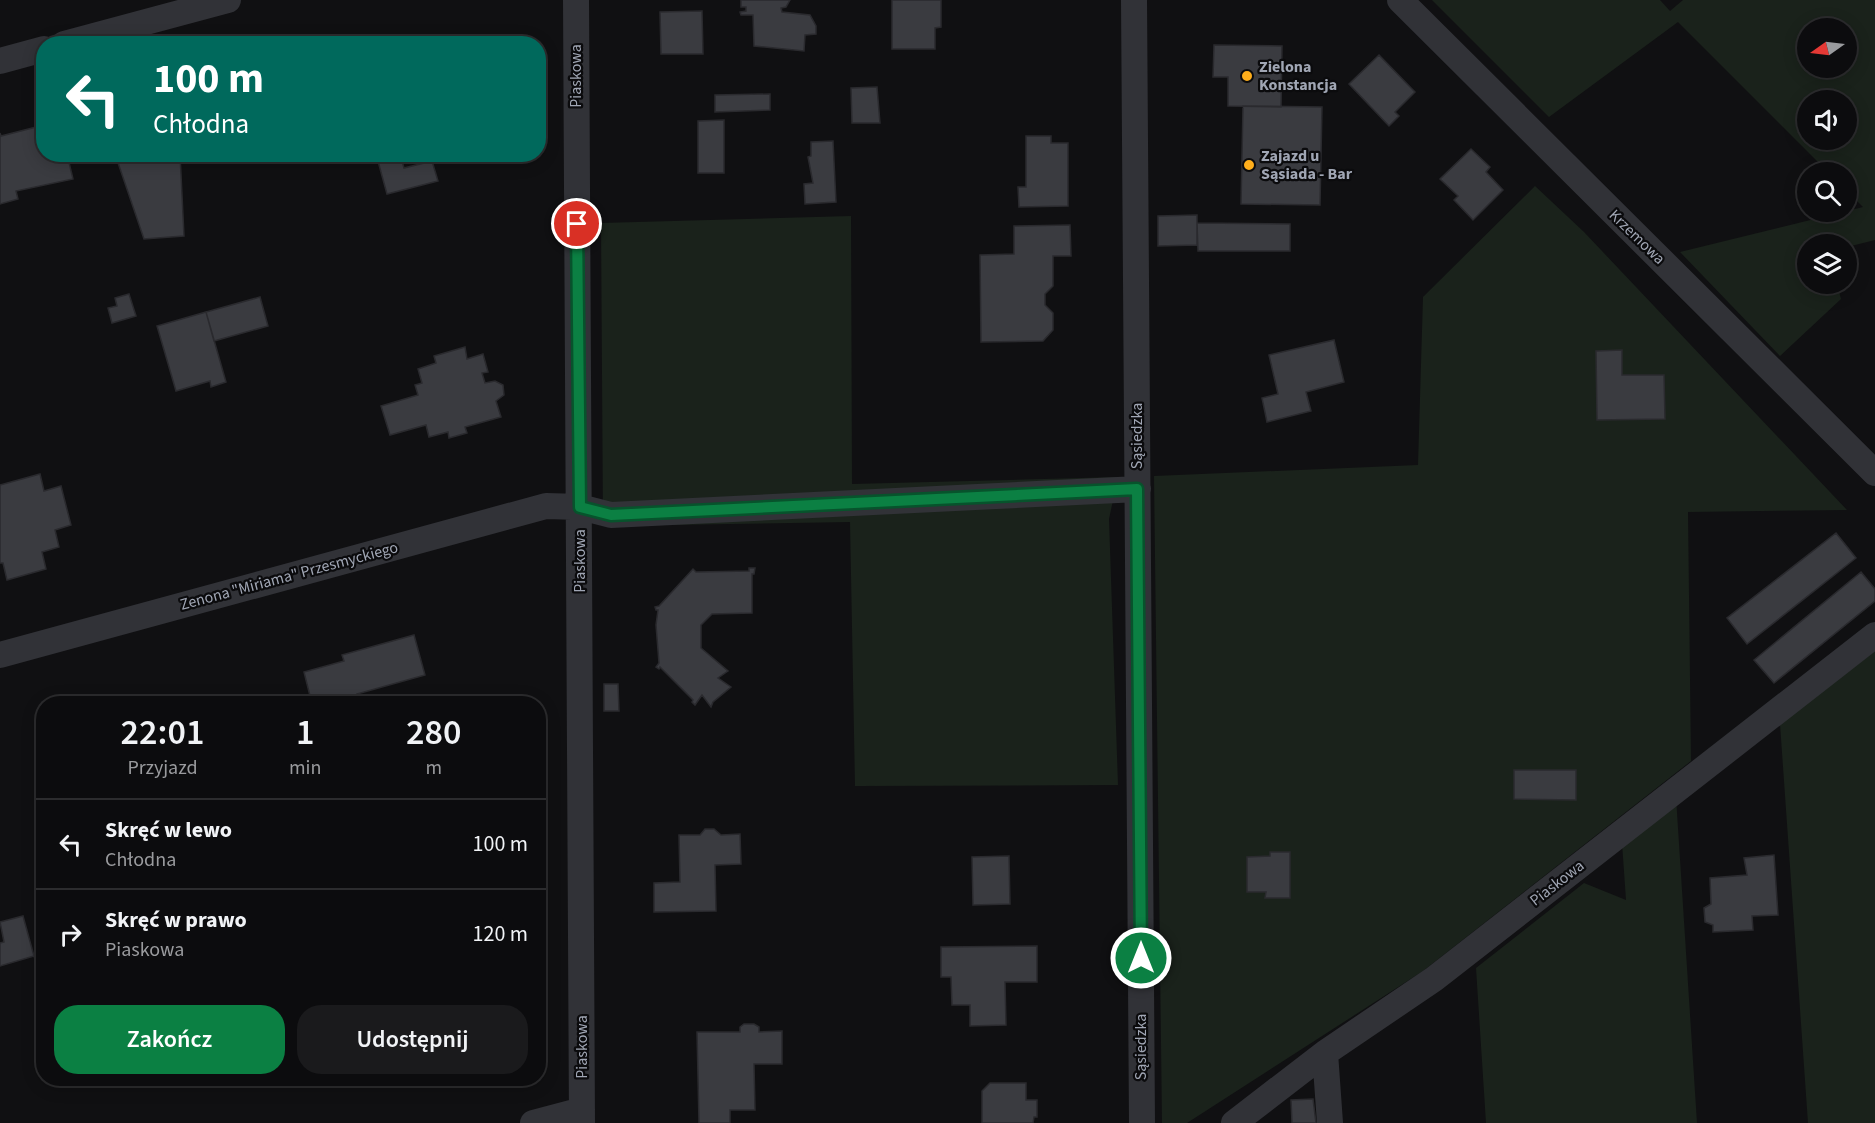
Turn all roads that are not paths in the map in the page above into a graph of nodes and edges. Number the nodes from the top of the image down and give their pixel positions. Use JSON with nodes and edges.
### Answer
{"nodes":[{"id":1,"x":228,"y":0,"type":"edge"},
{"id":2,"x":576,"y":0,"type":"edge"},
{"id":3,"x":1134,"y":0,"type":"edge"},
{"id":4,"x":1400,"y":0,"type":"edge"},
{"id":5,"x":94,"y":36,"type":"edge"},
{"id":6,"x":36,"y":51,"type":"edge"},
{"id":7,"x":0,"y":61,"type":"edge"},
{"id":8,"x":1875,"y":473,"type":"edge"},
{"id":9,"x":1137,"y":489,"type":"junction"},
{"id":10,"x":580,"y":507,"type":"junction"},
{"id":11,"x":1875,"y":635,"type":"edge"},
{"id":12,"x":0,"y":655,"type":"edge"},
{"id":13,"x":1325,"y":1053,"type":"junction"},
{"id":14,"x":582,"y":1116,"type":"edge"},
{"id":15,"x":533,"y":1123,"type":"edge"},
{"id":16,"x":1142,"y":1123,"type":"edge"},
{"id":17,"x":1234,"y":1123,"type":"edge"},
{"id":18,"x":1330,"y":1123,"type":"edge"}],
"edges":[{"from":1,"to":5,"type":"street"},
{"from":2,"to":10,"type":"street","name":"Piaskowa"},
{"from":3,"to":9,"type":"street","name":"Sąsiedzka"},
{"from":4,"to":8,"type":"street","name":"Krzemowa"},
{"from":6,"to":7,"type":"street"},
{"from":9,"to":10,"type":"street","name":"Zenona \"Miriama\" Przesmyckiego"},
{"from":9,"to":16,"type":"street","name":"Sąsiedzka"},
{"from":10,"to":12,"type":"street","name":"Zenona \"Miriama\" Przesmyckiego"},
{"from":10,"to":14,"type":"street","name":"Piaskowa"},
{"from":11,"to":13,"type":"street","name":"Piaskowa"},
{"from":13,"to":17,"type":"street","name":"Piaskowa"},
{"from":13,"to":18,"type":"street"},
{"from":14,"to":15,"type":"street"}]}
